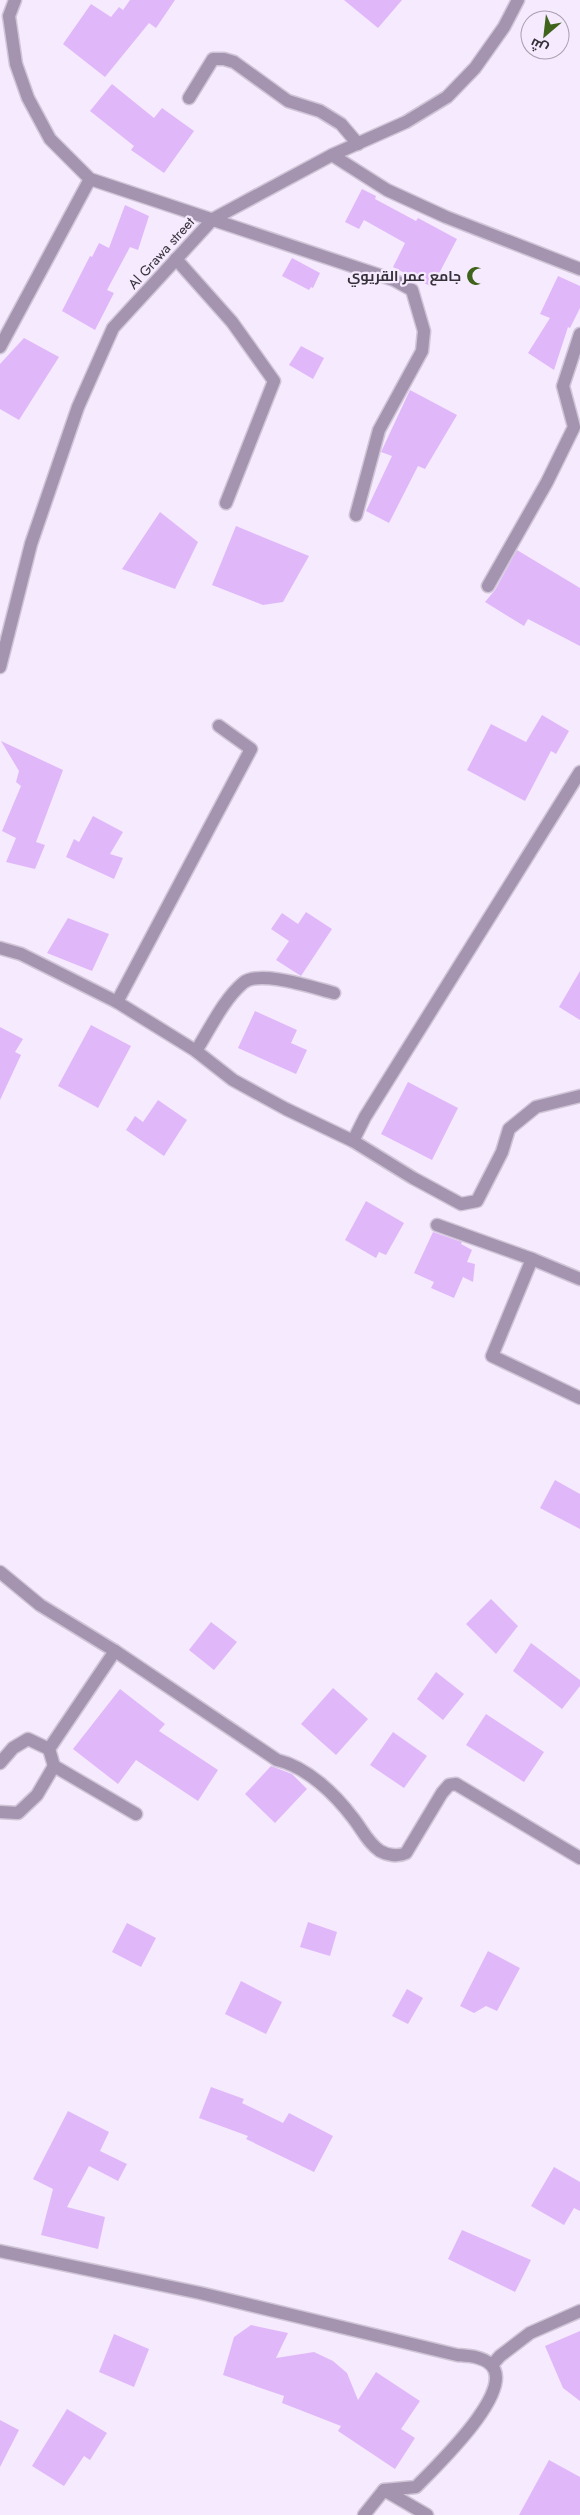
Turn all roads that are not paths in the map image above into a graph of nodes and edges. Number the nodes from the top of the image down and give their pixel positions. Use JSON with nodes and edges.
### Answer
{"nodes":[{"id":1,"x":14,"y":0,"type":"edge"},
{"id":2,"x":518,"y":0,"type":"edge"},
{"id":3,"x":188,"y":98,"type":"dead end"},
{"id":4,"x":358,"y":144,"type":"junction"},
{"id":5,"x":332,"y":154,"type":"junction"},
{"id":6,"x":90,"y":179,"type":"junction"},
{"id":7,"x":213,"y":219,"type":"junction"},
{"id":8,"x":176,"y":259,"type":"junction"},
{"id":9,"x":580,"y":269,"type":"edge"},
{"id":10,"x":580,"y":334,"type":"edge"},
{"id":11,"x":0,"y":347,"type":"edge"},
{"id":12,"x":226,"y":503,"type":"dead end"},
{"id":13,"x":356,"y":515,"type":"dead end"},
{"id":14,"x":488,"y":586,"type":"dead end"},
{"id":15,"x":0,"y":667,"type":"edge"},
{"id":16,"x":218,"y":726,"type":"dead end"},
{"id":17,"x":580,"y":772,"type":"edge"},
{"id":18,"x":0,"y":948,"type":"edge"},
{"id":19,"x":334,"y":993,"type":"dead end"},
{"id":20,"x":117,"y":1002,"type":"junction"},
{"id":21,"x":196,"y":1050,"type":"junction"},
{"id":22,"x":580,"y":1096,"type":"edge"},
{"id":23,"x":353,"y":1141,"type":"junction"},
{"id":24,"x":437,"y":1225,"type":"dead end"},
{"id":25,"x":532,"y":1259,"type":"junction"},
{"id":26,"x":580,"y":1279,"type":"edge"},
{"id":27,"x":580,"y":1398,"type":"edge"},
{"id":28,"x":0,"y":1572,"type":"edge"},
{"id":29,"x":115,"y":1651,"type":"junction"},
{"id":30,"x":50,"y":1749,"type":"junction"},
{"id":31,"x":0,"y":1762,"type":"edge"},
{"id":32,"x":54,"y":1766,"type":"junction"},
{"id":33,"x":0,"y":1812,"type":"edge"},
{"id":34,"x":136,"y":1814,"type":"dead end"},
{"id":35,"x":580,"y":1858,"type":"edge"},
{"id":36,"x":0,"y":2252,"type":"edge"},
{"id":37,"x":580,"y":2311,"type":"edge"},
{"id":38,"x":492,"y":2365,"type":"junction"},
{"id":39,"x":384,"y":2490,"type":"junction"},
{"id":40,"x":364,"y":2515,"type":"edge"},
{"id":41,"x":427,"y":2515,"type":"edge"}],
"edges":[{"from":1,"to":6,"type":"street"},
{"from":2,"to":4,"type":"street","name":"Al Grawa street"},
{"from":3,"to":4,"type":"street"},
{"from":4,"to":5,"type":"street","name":"Al Grawa street"},
{"from":5,"to":7,"type":"street","name":"Al Grawa street"},
{"from":5,"to":9,"type":"street"},
{"from":6,"to":7,"type":"street"},
{"from":6,"to":11,"type":"street"},
{"from":7,"to":8,"type":"street","name":"Al Grawa street"},
{"from":7,"to":13,"type":"street"},
{"from":8,"to":12,"type":"street"},
{"from":8,"to":15,"type":"street","name":"Al Grawa street"},
{"from":10,"to":14,"type":"street"},
{"from":16,"to":20,"type":"street"},
{"from":17,"to":23,"type":"street"},
{"from":18,"to":20,"type":"street"},
{"from":19,"to":21,"type":"street"},
{"from":20,"to":21,"type":"street"},
{"from":21,"to":23,"type":"street"},
{"from":22,"to":23,"type":"street"},
{"from":24,"to":25,"type":"street"},
{"from":25,"to":26,"type":"street"},
{"from":25,"to":27,"type":"street"},
{"from":28,"to":29,"type":"street"},
{"from":29,"to":30,"type":"street"},
{"from":29,"to":35,"type":"street"},
{"from":30,"to":31,"type":"street"},
{"from":30,"to":32,"type":"street"},
{"from":32,"to":33,"type":"street"},
{"from":32,"to":34,"type":"street"},
{"from":36,"to":38,"type":"street"},
{"from":37,"to":38,"type":"street"},
{"from":38,"to":39,"type":"street"},
{"from":39,"to":40,"type":"street"},
{"from":39,"to":41,"type":"street"}]}
